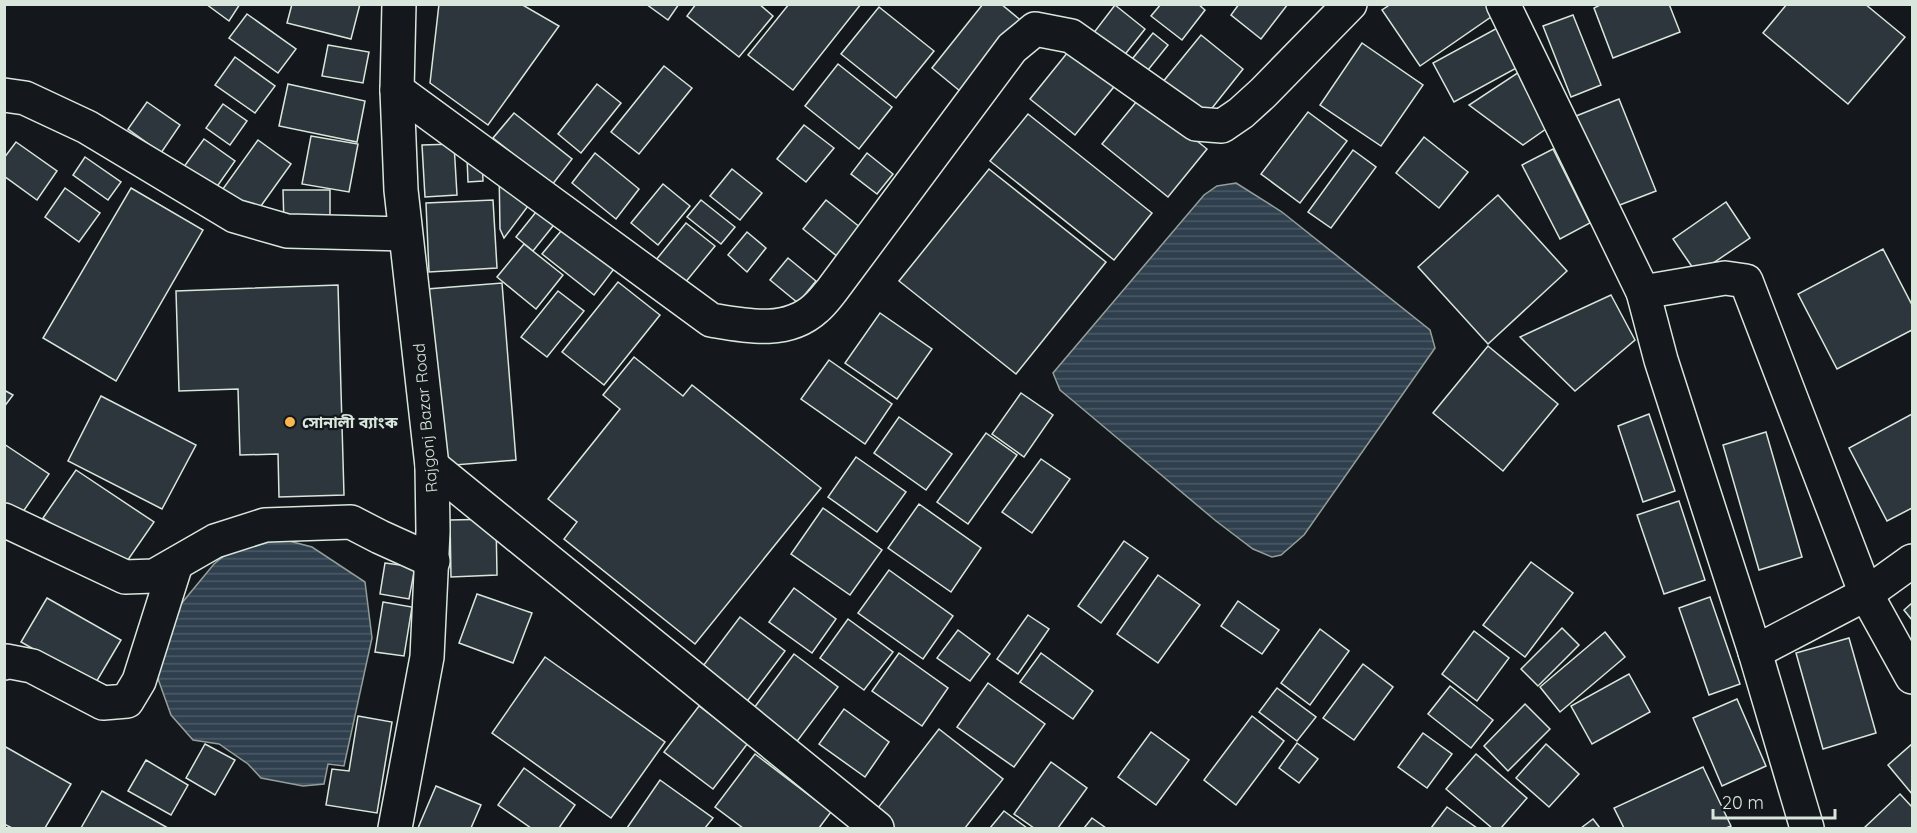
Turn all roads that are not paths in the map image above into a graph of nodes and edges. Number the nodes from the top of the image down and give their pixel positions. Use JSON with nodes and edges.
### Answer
{"nodes":[{"id":1,"x":399,"y":4,"type":"edge"},
{"id":2,"x":1350,"y":4,"type":"edge"},
{"id":3,"x":1503,"y":4,"type":"edge"},
{"id":4,"x":397,"y":90,"type":"junction"},
{"id":5,"x":4,"y":95,"type":"edge"},
{"id":6,"x":405,"y":234,"type":"junction"},
{"id":7,"x":1643,"y":292,"type":"junction"},
{"id":8,"x":432,"y":466,"type":"junction"},
{"id":9,"x":4,"y":520,"type":"edge"},
{"id":10,"x":433,"y":561,"type":"junction"},
{"id":11,"x":1912,"y":561,"type":"edge"},
{"id":12,"x":176,"y":564,"type":"junction"},
{"id":13,"x":1866,"y":594,"type":"junction"},
{"id":14,"x":1755,"y":652,"type":"junction"},
{"id":15,"x":4,"y":663,"type":"edge"},
{"id":16,"x":1912,"y":677,"type":"edge"},
{"id":17,"x":395,"y":828,"type":"edge"},
{"id":18,"x":877,"y":828,"type":"edge"},
{"id":19,"x":1808,"y":828,"type":"edge"}],
"edges":[{"from":1,"to":4,"type":"street","name":"Rajgonj Bazar Road"},
{"from":2,"to":4,"type":"street"},
{"from":3,"to":7,"type":"street"},
{"from":4,"to":6,"type":"street","name":"Rajgonj Bazar Road"},
{"from":5,"to":6,"type":"street"},
{"from":6,"to":8,"type":"street","name":"Rajgonj Bazar Road"},
{"from":7,"to":13,"type":"street"},
{"from":7,"to":14,"type":"street"},
{"from":8,"to":10,"type":"street","name":"Rajgonj Bazar Road"},
{"from":8,"to":18,"type":"street"},
{"from":9,"to":12,"type":"street"},
{"from":10,"to":12,"type":"street"},
{"from":10,"to":17,"type":"street","name":"Rajgonj Bazar Road"},
{"from":11,"to":13,"type":"street"},
{"from":12,"to":15,"type":"street"},
{"from":13,"to":14,"type":"street"},
{"from":13,"to":16,"type":"street"},
{"from":14,"to":19,"type":"street"}]}
